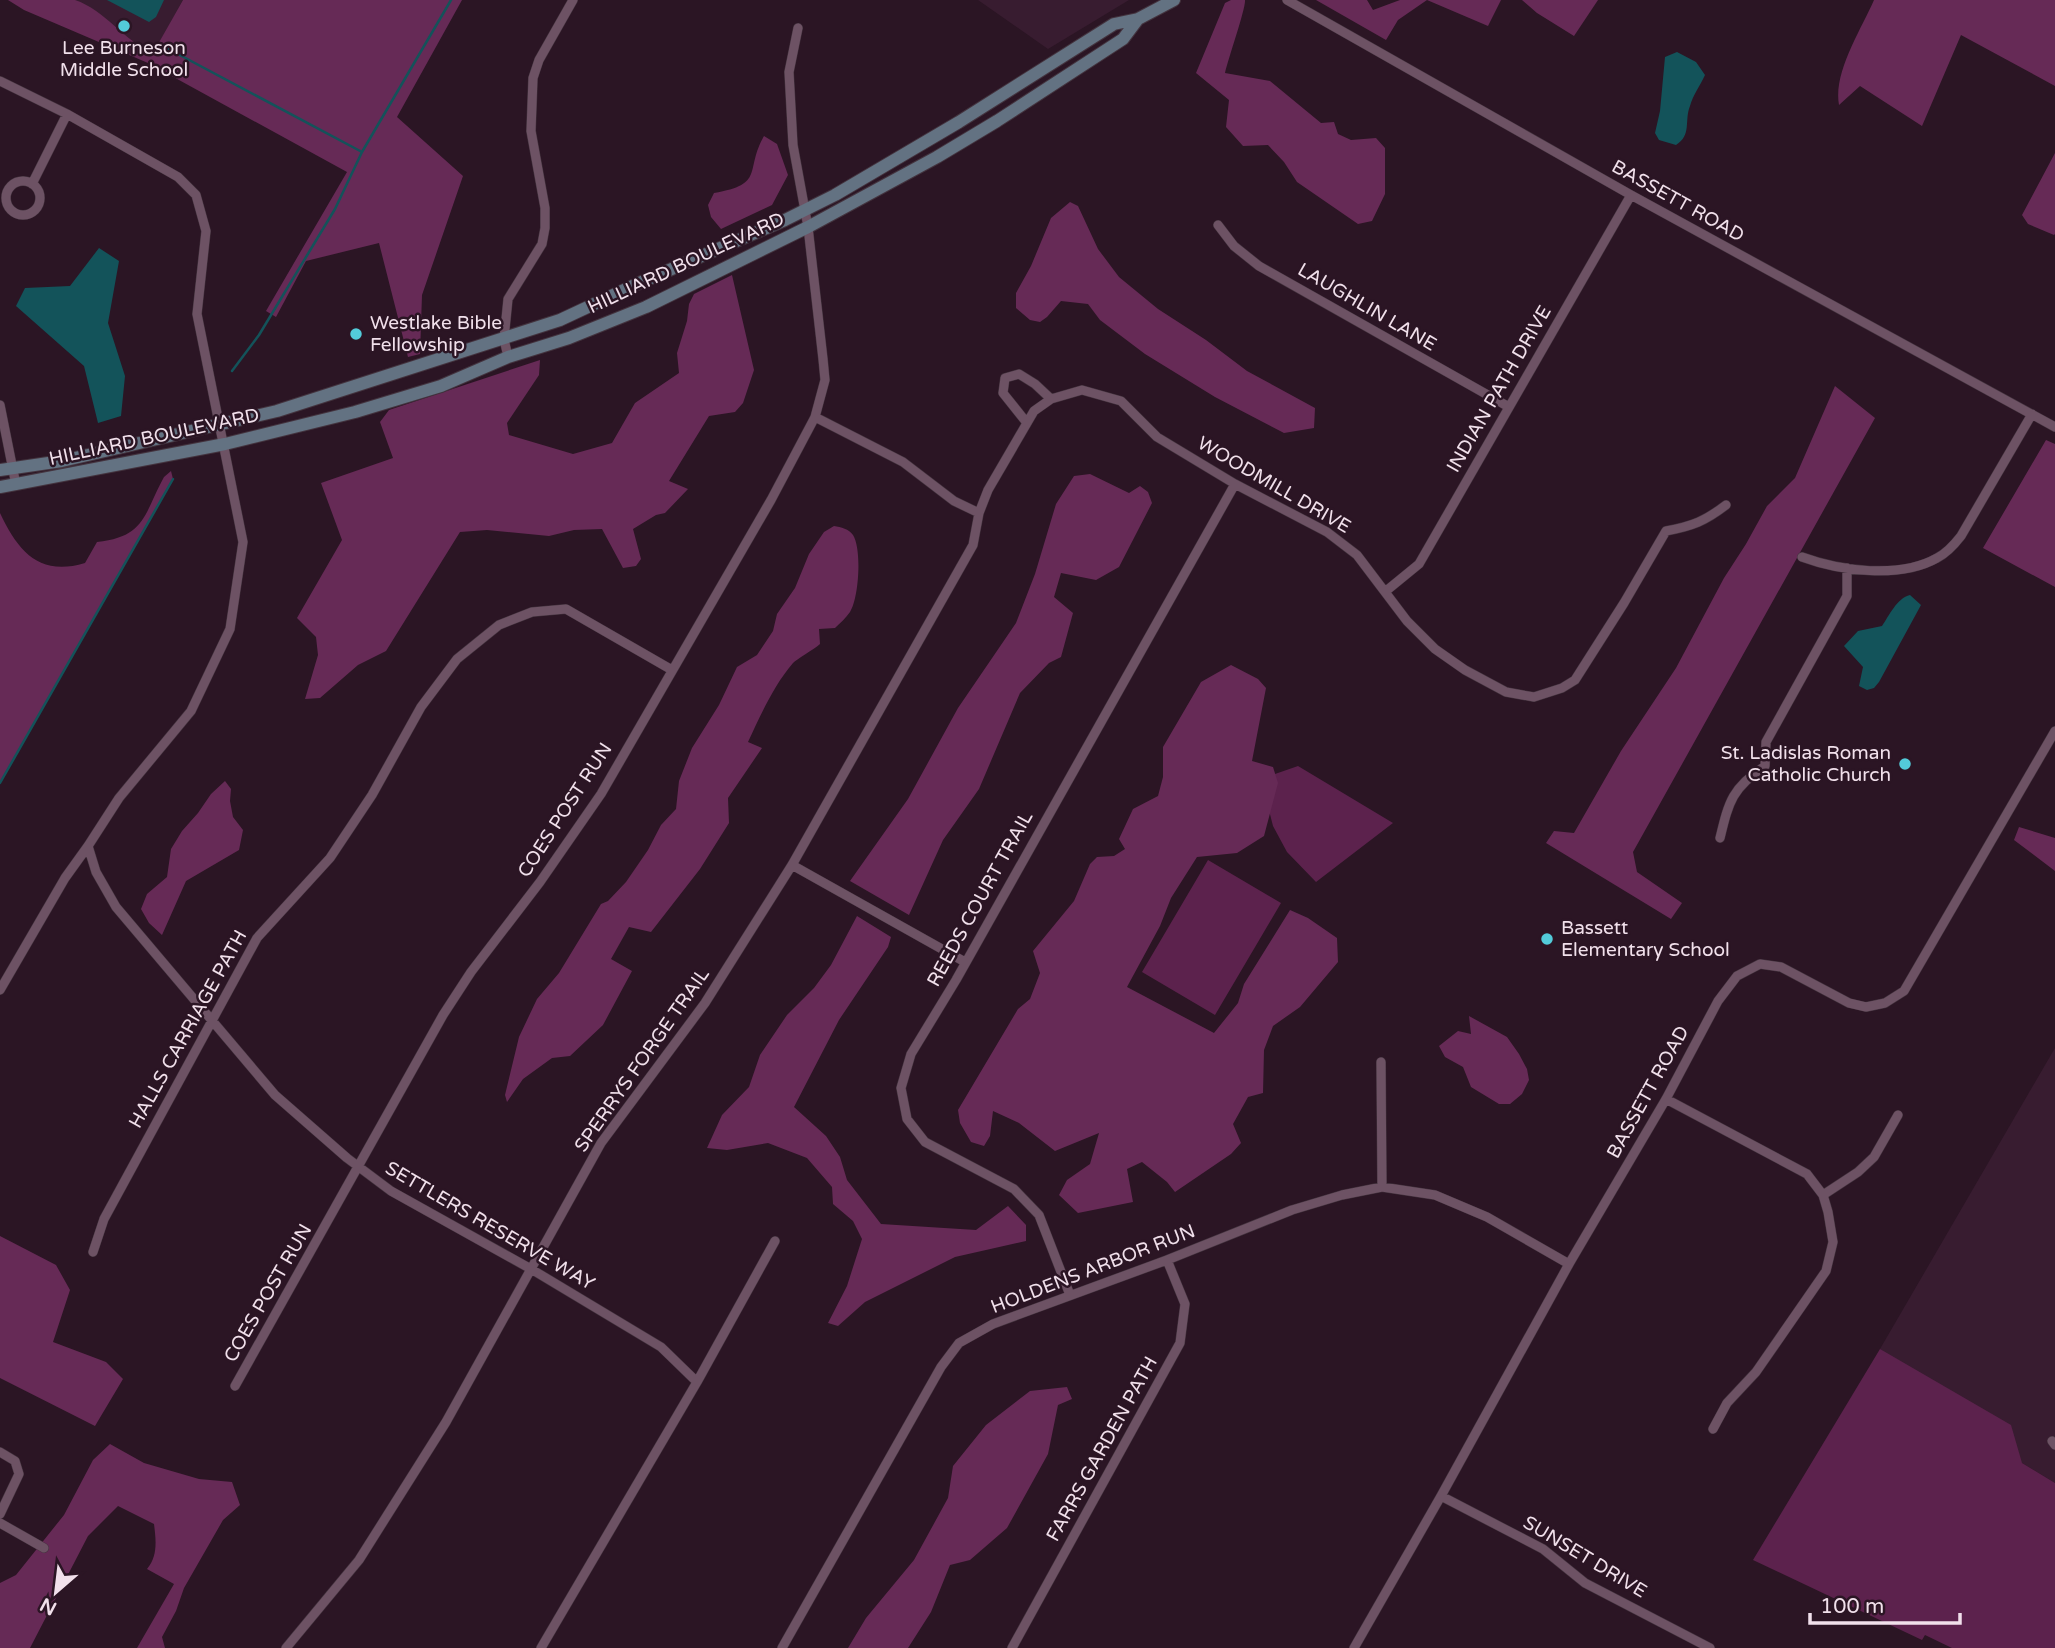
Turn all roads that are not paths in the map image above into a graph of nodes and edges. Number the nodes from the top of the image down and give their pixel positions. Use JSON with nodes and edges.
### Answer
{"nodes":[{"id":1,"x":573,"y":0,"type":"edge"},
{"id":2,"x":1174,"y":0,"type":"edge"},
{"id":3,"x":1287,"y":0,"type":"edge"},
{"id":4,"x":1138,"y":19,"type":"junction"},
{"id":5,"x":798,"y":28,"type":"dead end"},
{"id":6,"x":0,"y":81,"type":"edge"},
{"id":7,"x":67,"y":114,"type":"junction"},
{"id":8,"x":32,"y":184,"type":"dead end"},
{"id":9,"x":1631,"y":195,"type":"junction"},
{"id":10,"x":807,"y":220,"type":"junction"},
{"id":11,"x":1218,"y":225,"type":"dead end"},
{"id":12,"x":504,"y":339,"type":"junction"},
{"id":13,"x":508,"y":358,"type":"junction"},
{"id":14,"x":1051,"y":399,"type":"junction"},
{"id":15,"x":0,"y":405,"type":"edge"},
{"id":16,"x":1508,"y":407,"type":"junction"},
{"id":17,"x":2032,"y":414,"type":"junction"},
{"id":18,"x":815,"y":417,"type":"junction"},
{"id":19,"x":1027,"y":423,"type":"junction"},
{"id":20,"x":220,"y":425,"type":"junction"},
{"id":21,"x":2055,"y":427,"type":"edge"},
{"id":22,"x":225,"y":444,"type":"junction"},
{"id":23,"x":6,"y":469,"type":"edge"},
{"id":24,"x":1235,"y":484,"type":"junction"},
{"id":25,"x":16,"y":485,"type":"junction"},
{"id":26,"x":0,"y":487,"type":"edge"},
{"id":27,"x":1726,"y":505,"type":"dead end"},
{"id":28,"x":979,"y":513,"type":"junction"},
{"id":29,"x":1802,"y":557,"type":"dead end"},
{"id":30,"x":1847,"y":568,"type":"junction"},
{"id":31,"x":1386,"y":591,"type":"junction"},
{"id":32,"x":671,"y":670,"type":"junction"},
{"id":33,"x":2055,"y":731,"type":"edge"},
{"id":34,"x":1720,"y":838,"type":"dead end"},
{"id":35,"x":88,"y":846,"type":"junction"},
{"id":36,"x":792,"y":865,"type":"junction"},
{"id":37,"x":965,"y":962,"type":"junction"},
{"id":38,"x":0,"y":990,"type":"edge"},
{"id":39,"x":212,"y":1021,"type":"junction"},
{"id":40,"x":1381,"y":1062,"type":"dead end"},
{"id":41,"x":1666,"y":1099,"type":"junction"},
{"id":42,"x":1898,"y":1115,"type":"dead end"},
{"id":43,"x":359,"y":1168,"type":"junction"},
{"id":44,"x":1382,"y":1187,"type":"junction"},
{"id":45,"x":1823,"y":1195,"type":"junction"},
{"id":46,"x":775,"y":1241,"type":"dead end"},
{"id":47,"x":93,"y":1252,"type":"dead end"},
{"id":48,"x":1167,"y":1261,"type":"junction"},
{"id":49,"x":1569,"y":1264,"type":"junction"},
{"id":50,"x":531,"y":1269,"type":"junction"},
{"id":51,"x":1070,"y":1294,"type":"junction"},
{"id":52,"x":697,"y":1382,"type":"junction"},
{"id":53,"x":235,"y":1386,"type":"dead end"},
{"id":54,"x":1713,"y":1430,"type":"dead end"},
{"id":55,"x":0,"y":1452,"type":"edge"},
{"id":56,"x":1441,"y":1496,"type":"junction"},
{"id":57,"x":0,"y":1514,"type":"edge"},
{"id":58,"x":0,"y":1523,"type":"edge"},
{"id":59,"x":44,"y":1548,"type":"dead end"},
{"id":60,"x":545,"y":1647,"type":"edge"},
{"id":61,"x":286,"y":1648,"type":"edge"},
{"id":62,"x":782,"y":1648,"type":"edge"},
{"id":63,"x":1012,"y":1648,"type":"edge"},
{"id":64,"x":1354,"y":1648,"type":"edge"},
{"id":65,"x":1710,"y":1648,"type":"edge"}],
"edges":[{"from":1,"to":12,"type":"street"},
{"from":2,"to":4,"type":"main road","name":"HILLIARD BOULEVARD"},
{"from":3,"to":9,"type":"street","name":"BASSETT ROAD"},
{"from":4,"to":10,"type":"main road","name":"HILLIARD BOULEVARD"},
{"from":4,"to":10,"type":"main road","name":"HILLIARD BOULEVARD"},
{"from":5,"to":10,"type":"street","name":"COES POST RUN"},
{"from":6,"to":7,"type":"street"},
{"from":7,"to":8,"type":"street"},
{"from":7,"to":20,"type":"street"},
{"from":9,"to":16,"type":"street","name":"INDIAN PATH DRIVE"},
{"from":9,"to":17,"type":"street","name":"BASSETT ROAD"},
{"from":10,"to":12,"type":"main road","name":"HILLIARD BOULEVARD"},
{"from":10,"to":13,"type":"main road","name":"HILLIARD BOULEVARD"},
{"from":10,"to":18,"type":"street","name":"COES POST RUN"},
{"from":11,"to":16,"type":"street","name":"LAUGHLIN LANE"},
{"from":12,"to":13,"type":"street"},
{"from":12,"to":20,"type":"main road","name":"HILLIARD BOULEVARD"},
{"from":13,"to":22,"type":"main road","name":"HILLIARD BOULEVARD"},
{"from":14,"to":19,"type":"street","name":"SPERRYS FORGE TRAIL"},
{"from":14,"to":19,"type":"street"},
{"from":14,"to":24,"type":"street","name":"WOODMILL DRIVE"},
{"from":15,"to":23,"type":"street"},
{"from":16,"to":31,"type":"street","name":"INDIAN PATH DRIVE"},
{"from":17,"to":21,"type":"street","name":"BASSETT ROAD"},
{"from":17,"to":30,"type":"street"},
{"from":18,"to":28,"type":"street"},
{"from":18,"to":32,"type":"street","name":"COES POST RUN"},
{"from":19,"to":28,"type":"street","name":"SPERRYS FORGE TRAIL"},
{"from":20,"to":22,"type":"street"},
{"from":20,"to":23,"type":"main road","name":"HILLIARD BOULEVARD"},
{"from":22,"to":25,"type":"main road","name":"HILLIARD BOULEVARD"},
{"from":22,"to":35,"type":"street"},
{"from":23,"to":25,"type":"street"},
{"from":24,"to":31,"type":"street","name":"WOODMILL DRIVE"},
{"from":24,"to":37,"type":"street","name":"REEDS COURT TRAIL"},
{"from":25,"to":26,"type":"main road","name":"HILLIARD BOULEVARD"},
{"from":27,"to":31,"type":"street","name":"WOODMILL DRIVE"},
{"from":28,"to":36,"type":"street","name":"SPERRYS FORGE TRAIL"},
{"from":29,"to":30,"type":"street"},
{"from":30,"to":34,"type":"street"},
{"from":32,"to":39,"type":"street","name":"HALLS CARRIAGE PATH"},
{"from":32,"to":43,"type":"street","name":"COES POST RUN"},
{"from":33,"to":41,"type":"street","name":"BASSETT ROAD"},
{"from":35,"to":38,"type":"street"},
{"from":35,"to":39,"type":"street","name":"SETTLERS RESERVE WAY"},
{"from":36,"to":37,"type":"street"},
{"from":36,"to":50,"type":"street","name":"SPERRYS FORGE TRAIL"},
{"from":37,"to":51,"type":"street","name":"REEDS COURT TRAIL"},
{"from":39,"to":43,"type":"street","name":"SETTLERS RESERVE WAY"},
{"from":39,"to":47,"type":"street","name":"HALLS CARRIAGE PATH"},
{"from":40,"to":44,"type":"street"},
{"from":41,"to":45,"type":"street"},
{"from":41,"to":49,"type":"street","name":"BASSETT ROAD"},
{"from":42,"to":45,"type":"street"},
{"from":43,"to":50,"type":"street","name":"SETTLERS RESERVE WAY"},
{"from":43,"to":53,"type":"street","name":"COES POST RUN"},
{"from":44,"to":48,"type":"street","name":"HOLDENS ARBOR RUN"},
{"from":44,"to":49,"type":"street","name":"HOLDENS ARBOR RUN"},
{"from":45,"to":54,"type":"street"},
{"from":46,"to":52,"type":"street"},
{"from":48,"to":51,"type":"street","name":"HOLDENS ARBOR RUN"},
{"from":48,"to":63,"type":"street","name":"FARRS GARDEN PATH"},
{"from":49,"to":56,"type":"street","name":"BASSETT ROAD"},
{"from":50,"to":52,"type":"street","name":"SETTLERS RESERVE WAY"},
{"from":50,"to":61,"type":"street","name":"SPERRYS FORGE TRAIL"},
{"from":51,"to":62,"type":"street","name":"HOLDENS ARBOR RUN"},
{"from":52,"to":60,"type":"street"},
{"from":55,"to":57,"type":"street"},
{"from":56,"to":64,"type":"street","name":"BASSETT ROAD"},
{"from":56,"to":65,"type":"street","name":"SUNSET DRIVE"},
{"from":58,"to":59,"type":"street"}]}
